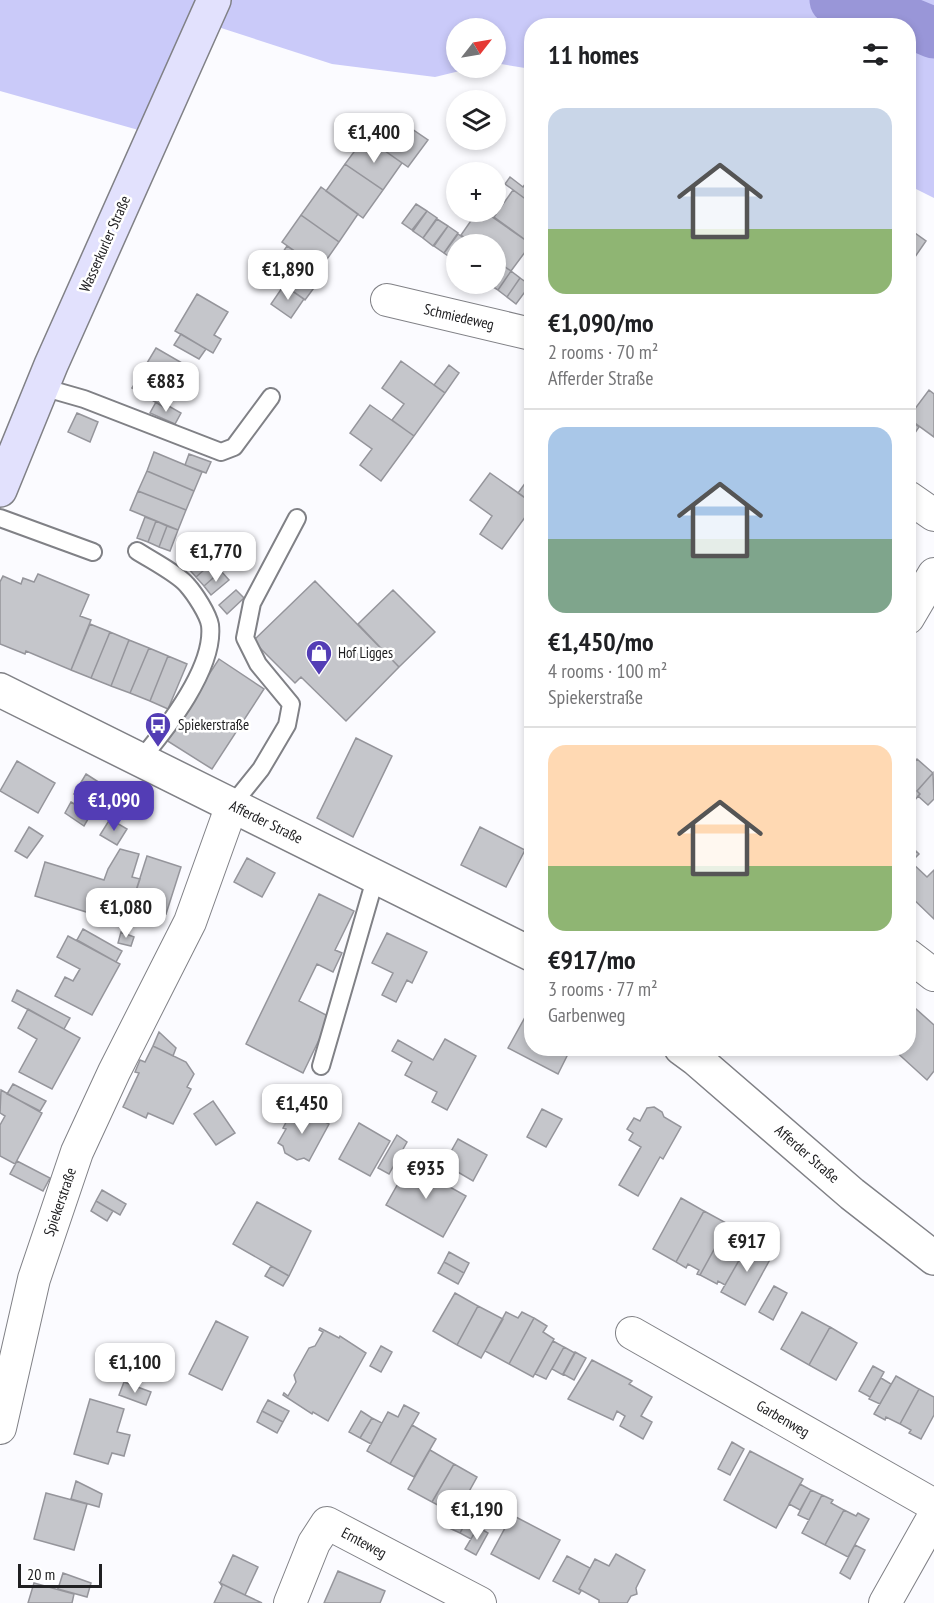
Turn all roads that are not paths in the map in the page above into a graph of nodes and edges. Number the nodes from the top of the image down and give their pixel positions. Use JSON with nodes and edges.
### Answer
{"nodes":[{"id":1,"x":214,"y":0,"type":"edge"},
{"id":2,"x":387,"y":300,"type":"dead end"},
{"id":3,"x":524,"y":332,"type":"edge"},
{"id":4,"x":42,"y":387,"type":"junction"},
{"id":5,"x":271,"y":397,"type":"dead end"},
{"id":6,"x":0,"y":490,"type":"edge"},
{"id":7,"x":916,"y":502,"type":"edge"},
{"id":8,"x":934,"y":515,"type":"edge"},
{"id":9,"x":0,"y":518,"type":"edge"},
{"id":10,"x":297,"y":518,"type":"dead end"},
{"id":11,"x":138,"y":551,"type":"dead end"},
{"id":12,"x":93,"y":552,"type":"dead end"},
{"id":13,"x":934,"y":574,"type":"edge"},
{"id":14,"x":916,"y":604,"type":"edge"},
{"id":15,"x":0,"y":690,"type":"edge"},
{"id":16,"x":141,"y":759,"type":"junction"},
{"id":17,"x":232,"y":805,"type":"junction"},
{"id":18,"x":376,"y":876,"type":"junction"},
{"id":19,"x":524,"y":950,"type":"edge"},
{"id":20,"x":916,"y":961,"type":"edge"},
{"id":21,"x":934,"y":975,"type":"edge"},
{"id":22,"x":692,"y":1056,"type":"edge"},
{"id":23,"x":321,"y":1066,"type":"dead end"},
{"id":24,"x":934,"y":1258,"type":"edge"},
{"id":25,"x":632,"y":1333,"type":"dead end"},
{"id":26,"x":1,"y":1417,"type":"edge"},
{"id":27,"x":934,"y":1505,"type":"edge"},
{"id":28,"x":934,"y":1516,"type":"edge"},
{"id":29,"x":290,"y":1603,"type":"edge"},
{"id":30,"x":480,"y":1603,"type":"edge"},
{"id":31,"x":885,"y":1603,"type":"edge"}],
"edges":[{"from":1,"to":4,"type":"main road","name":"Wasserkurler Straße"},
{"from":2,"to":3,"type":"street","name":"Schmiedeweg"},
{"from":4,"to":5,"type":"lane"},
{"from":4,"to":6,"type":"main road","name":"Wasserkurler Straße"},
{"from":7,"to":8,"type":"street"},
{"from":9,"to":12,"type":"lane"},
{"from":10,"to":17,"type":"lane"},
{"from":11,"to":16,"type":"lane"},
{"from":13,"to":14,"type":"street"},
{"from":15,"to":16,"type":"street","name":"Afferder Straße"},
{"from":16,"to":17,"type":"street","name":"Afferder Straße"},
{"from":17,"to":18,"type":"street","name":"Afferder Straße"},
{"from":17,"to":26,"type":"street","name":"Spiekerstraße"},
{"from":18,"to":19,"type":"street","name":"Afferder Straße"},
{"from":18,"to":23,"type":"lane"},
{"from":20,"to":21,"type":"street"},
{"from":22,"to":24,"type":"street","name":"Afferder Straße"},
{"from":25,"to":27,"type":"street","name":"Garbenweg"},
{"from":28,"to":31,"type":"street"},
{"from":29,"to":30,"type":"street","name":"Ernteweg"}]}
